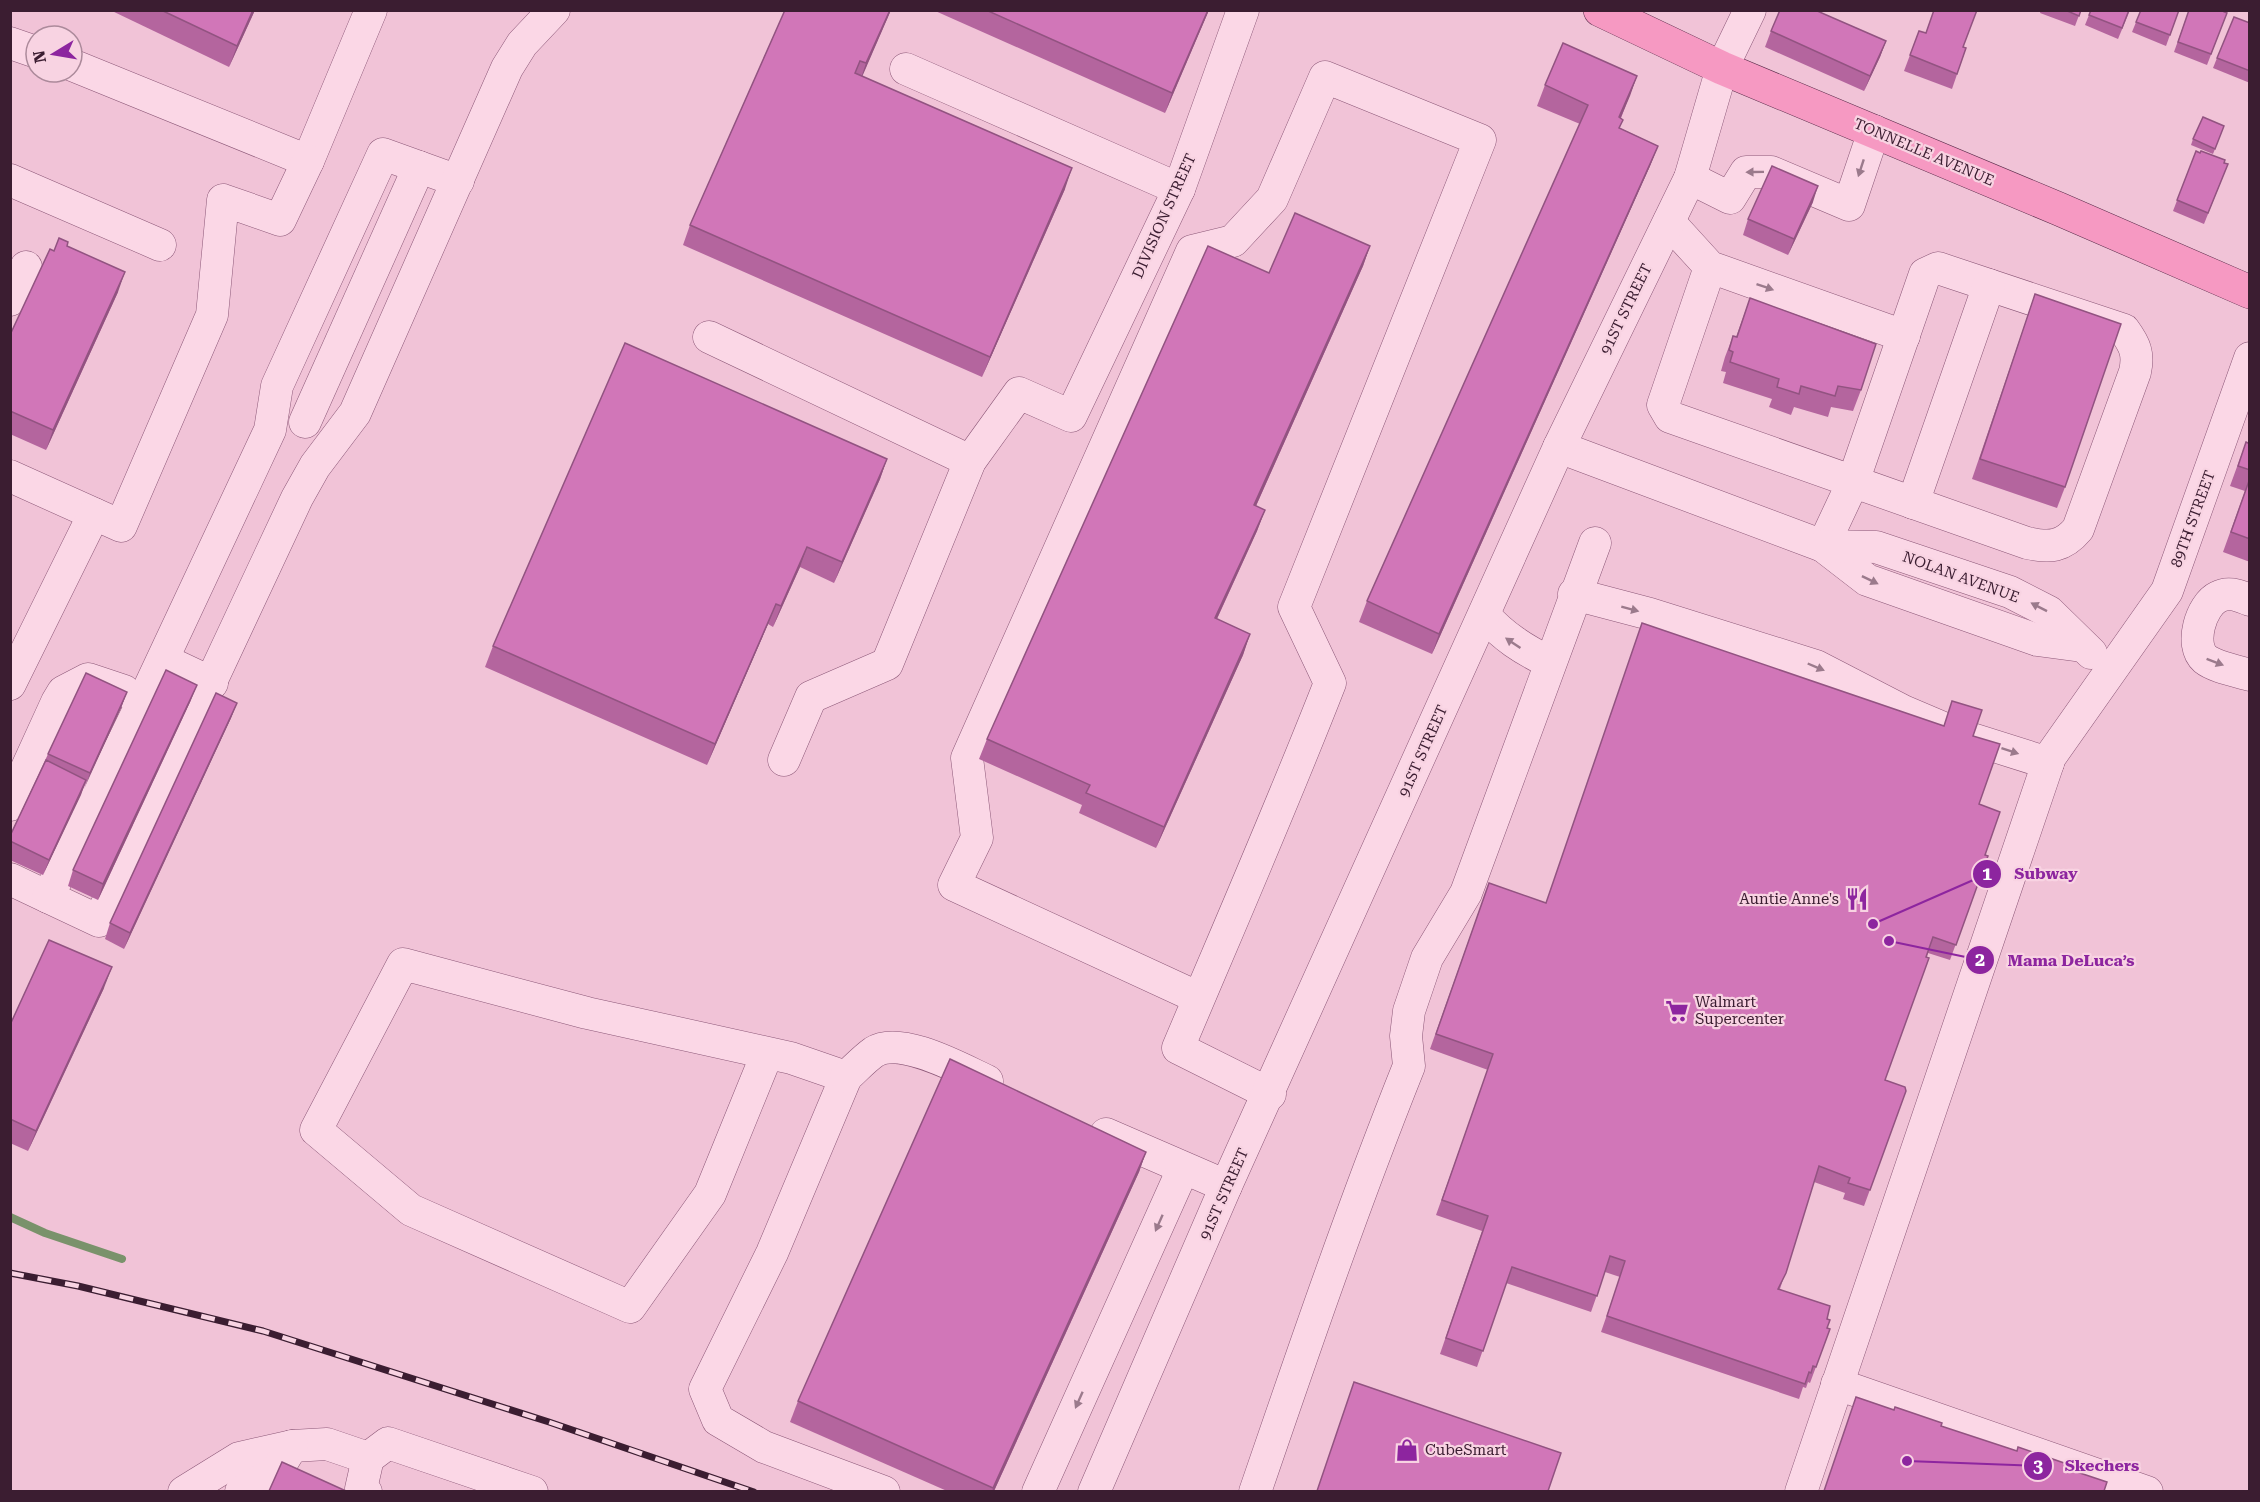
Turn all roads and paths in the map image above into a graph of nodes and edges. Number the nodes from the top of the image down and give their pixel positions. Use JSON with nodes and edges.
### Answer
{"nodes":[{"id":1,"x":371,"y":10,"type":"edge"},
{"id":2,"x":554,"y":10,"type":"edge"},
{"id":3,"x":1243,"y":10,"type":"edge"},
{"id":4,"x":1600,"y":10,"type":"edge"},
{"id":5,"x":1750,"y":10,"type":"edge"},
{"id":6,"x":1722,"y":68,"type":"junction"},
{"id":7,"x":906,"y":69,"type":"dead end"},
{"id":8,"x":84,"y":70,"type":"edge"},
{"id":9,"x":1874,"y":131,"type":"junction"},
{"id":10,"x":308,"y":161,"type":"junction"},
{"id":11,"x":419,"y":167,"type":"junction"},
{"id":12,"x":1690,"y":178,"type":"junction"},
{"id":13,"x":10,"y":180,"type":"edge"},
{"id":14,"x":458,"y":181,"type":"junction"},
{"id":15,"x":1179,"y":189,"type":"junction"},
{"id":16,"x":1669,"y":222,"type":"junction"},
{"id":17,"x":1157,"y":235,"type":"junction"},
{"id":18,"x":160,"y":245,"type":"dead end"},
{"id":19,"x":1192,"y":251,"type":"junction"},
{"id":20,"x":26,"y":267,"type":"dead end"},
{"id":21,"x":1710,"y":267,"type":"junction"},
{"id":22,"x":1989,"y":285,"type":"junction"},
{"id":23,"x":2250,"y":292,"type":"edge"},
{"id":24,"x":10,"y":300,"type":"edge"},
{"id":25,"x":1904,"y":336,"type":"junction"},
{"id":26,"x":709,"y":337,"type":"dead end"},
{"id":27,"x":2250,"y":358,"type":"edge"},
{"id":28,"x":273,"y":407,"type":"junction"},
{"id":29,"x":305,"y":422,"type":"junction"},
{"id":30,"x":338,"y":436,"type":"junction"},
{"id":31,"x":1559,"y":447,"type":"junction"},
{"id":32,"x":970,"y":460,"type":"junction"},
{"id":33,"x":10,"y":476,"type":"edge"},
{"id":34,"x":1853,"y":482,"type":"junction"},
{"id":35,"x":1913,"y":503,"type":"junction"},
{"id":36,"x":94,"y":514,"type":"junction"},
{"id":37,"x":1594,"y":543,"type":"dead end"},
{"id":38,"x":2027,"y":543,"type":"junction"},
{"id":39,"x":1823,"y":546,"type":"junction"},
{"id":40,"x":2010,"y":592,"type":"junction"},
{"id":41,"x":1574,"y":594,"type":"junction"},
{"id":42,"x":2250,"y":600,"type":"edge"},
{"id":43,"x":1484,"y":615,"type":"junction"},
{"id":44,"x":2150,"y":616,"type":"junction"},
{"id":45,"x":2197,"y":634,"type":"junction"},
{"id":46,"x":2082,"y":646,"type":"junction"},
{"id":47,"x":163,"y":660,"type":"junction"},
{"id":48,"x":1549,"y":662,"type":"junction"},
{"id":49,"x":2114,"y":668,"type":"junction"},
{"id":50,"x":2250,"y":675,"type":"edge"},
{"id":51,"x":212,"y":683,"type":"junction"},
{"id":52,"x":10,"y":684,"type":"edge"},
{"id":53,"x":144,"y":699,"type":"junction"},
{"id":54,"x":1943,"y":728,"type":"edge"},
{"id":55,"x":1972,"y":739,"type":"edge"},
{"id":56,"x":784,"y":760,"type":"dead end"},
{"id":57,"x":2048,"y":763,"type":"junction"},
{"id":58,"x":10,"y":805,"type":"edge"},
{"id":59,"x":10,"y":879,"type":"edge"},
{"id":60,"x":48,"y":897,"type":"junction"},
{"id":61,"x":1199,"y":998,"type":"junction"},
{"id":62,"x":767,"y":1054,"type":"junction"},
{"id":63,"x":846,"y":1077,"type":"junction"},
{"id":64,"x":1015,"y":1093,"type":"edge"},
{"id":65,"x":1270,"y":1094,"type":"junction"},
{"id":66,"x":1084,"y":1124,"type":"edge"},
{"id":67,"x":1183,"y":1169,"type":"junction"},
{"id":68,"x":1226,"y":1186,"type":"junction"},
{"id":69,"x":1837,"y":1384,"type":"junction"},
{"id":70,"x":292,"y":1446,"type":"junction"},
{"id":71,"x":368,"y":1458,"type":"junction"},
{"id":72,"x":184,"y":1491,"type":"edge"},
{"id":73,"x":241,"y":1491,"type":"edge"},
{"id":74,"x":366,"y":1491,"type":"edge"},
{"id":75,"x":532,"y":1491,"type":"edge"},
{"id":76,"x":884,"y":1491,"type":"edge"},
{"id":77,"x":1038,"y":1491,"type":"edge"},
{"id":78,"x":1098,"y":1491,"type":"edge"},
{"id":79,"x":1255,"y":1491,"type":"edge"},
{"id":80,"x":1801,"y":1491,"type":"edge"},
{"id":81,"x":2147,"y":1491,"type":"edge"}],
"edges":[{"from":1,"to":10,"type":"street"},
{"from":2,"to":14,"type":"street"},
{"from":3,"to":15,"type":"street","name":"DIVISION STREET"},
{"from":4,"to":6,"type":"main road","name":"TONNELLE AVENUE"},
{"from":5,"to":6,"type":"street","name":"91ST STREET"},
{"from":6,"to":9,"type":"main road","name":"TONNELLE AVENUE"},
{"from":6,"to":12,"type":"street","name":"91ST STREET"},
{"from":7,"to":15,"type":"street"},
{"from":8,"to":10,"type":"street"},
{"from":9,"to":12,"type":"street","one_way":true},
{"from":9,"to":23,"type":"main road","name":"TONNELLE AVENUE"},
{"from":10,"to":36,"type":"street"},
{"from":11,"to":14,"type":"street"},
{"from":11,"to":28,"type":"street"},
{"from":11,"to":29,"type":"street"},
{"from":12,"to":16,"type":"street","name":"91ST STREET"},
{"from":13,"to":18,"type":"street"},
{"from":14,"to":30,"type":"street"},
{"from":15,"to":17,"type":"street","name":"DIVISION STREET"},
{"from":16,"to":21,"type":"street"},
{"from":16,"to":31,"type":"street","name":"91ST STREET"},
{"from":17,"to":19,"type":"street"},
{"from":17,"to":32,"type":"street","name":"DIVISION STREET"},
{"from":19,"to":61,"type":"street"},
{"from":19,"to":61,"type":"street"},
{"from":20,"to":24,"type":"street"},
{"from":21,"to":25,"type":"street","one_way":true},
{"from":21,"to":34,"type":"street"},
{"from":22,"to":25,"type":"street"},
{"from":22,"to":35,"type":"street"},
{"from":22,"to":38,"type":"street"},
{"from":25,"to":34,"type":"street"},
{"from":26,"to":32,"type":"street"},
{"from":27,"to":44,"type":"street","name":"89TH STREET"},
{"from":28,"to":29,"type":"street"},
{"from":28,"to":47,"type":"street"},
{"from":29,"to":30,"type":"street"},
{"from":30,"to":51,"type":"street"},
{"from":31,"to":39,"type":"street","name":"NOLAN AVENUE"},
{"from":31,"to":43,"type":"street","name":"91ST STREET"},
{"from":32,"to":56,"type":"street"},
{"from":33,"to":36,"type":"street"},
{"from":34,"to":35,"type":"street"},
{"from":34,"to":39,"type":"street"},
{"from":35,"to":38,"type":"street"},
{"from":36,"to":52,"type":"street"},
{"from":37,"to":41,"type":"street"},
{"from":38,"to":40,"type":"street"},
{"from":39,"to":40,"type":"street","name":"NOLAN AVENUE"},
{"from":39,"to":46,"type":"street","name":"NOLAN AVENUE","one_way":true},
{"from":46,"to":40,"type":"street","name":"NOLAN AVENUE","one_way":true},
{"from":41,"to":48,"type":"street"},
{"from":41,"to":54,"type":"street","one_way":true},
{"from":42,"to":45,"type":"street"},
{"from":48,"to":43,"type":"street","one_way":true},
{"from":43,"to":65,"type":"street","name":"91ST STREET"},
{"from":44,"to":45,"type":"street"},
{"from":44,"to":49,"type":"street","name":"89TH STREET"},
{"from":45,"to":50,"type":"street","one_way":true},
{"from":46,"to":49,"type":"street","name":"NOLAN AVENUE"},
{"from":47,"to":51,"type":"street"},
{"from":47,"to":53,"type":"street"},
{"from":48,"to":79,"type":"street"},
{"from":49,"to":57,"type":"street","name":"89TH STREET"},
{"from":51,"to":60,"type":"street"},
{"from":53,"to":58,"type":"street"},
{"from":53,"to":60,"type":"street"},
{"from":55,"to":57,"type":"street","one_way":true},
{"from":57,"to":69,"type":"street","name":"89TH STREET"},
{"from":59,"to":60,"type":"street"},
{"from":61,"to":65,"type":"street"},
{"from":62,"to":62,"type":"street"},
{"from":62,"to":63,"type":"street"},
{"from":63,"to":64,"type":"street"},
{"from":63,"to":76,"type":"street"},
{"from":65,"to":68,"type":"street","name":"91ST STREET"},
{"from":66,"to":67,"type":"street"},
{"from":67,"to":68,"type":"street"},
{"from":67,"to":77,"type":"street","one_way":true},
{"from":68,"to":78,"type":"street","name":"91ST STREET"},
{"from":69,"to":80,"type":"street","name":"89TH STREET"},
{"from":69,"to":81,"type":"street"},
{"from":70,"to":71,"type":"street"},
{"from":70,"to":72,"type":"street"},
{"from":70,"to":73,"type":"street"},
{"from":71,"to":74,"type":"street"},
{"from":71,"to":75,"type":"street"}]}
